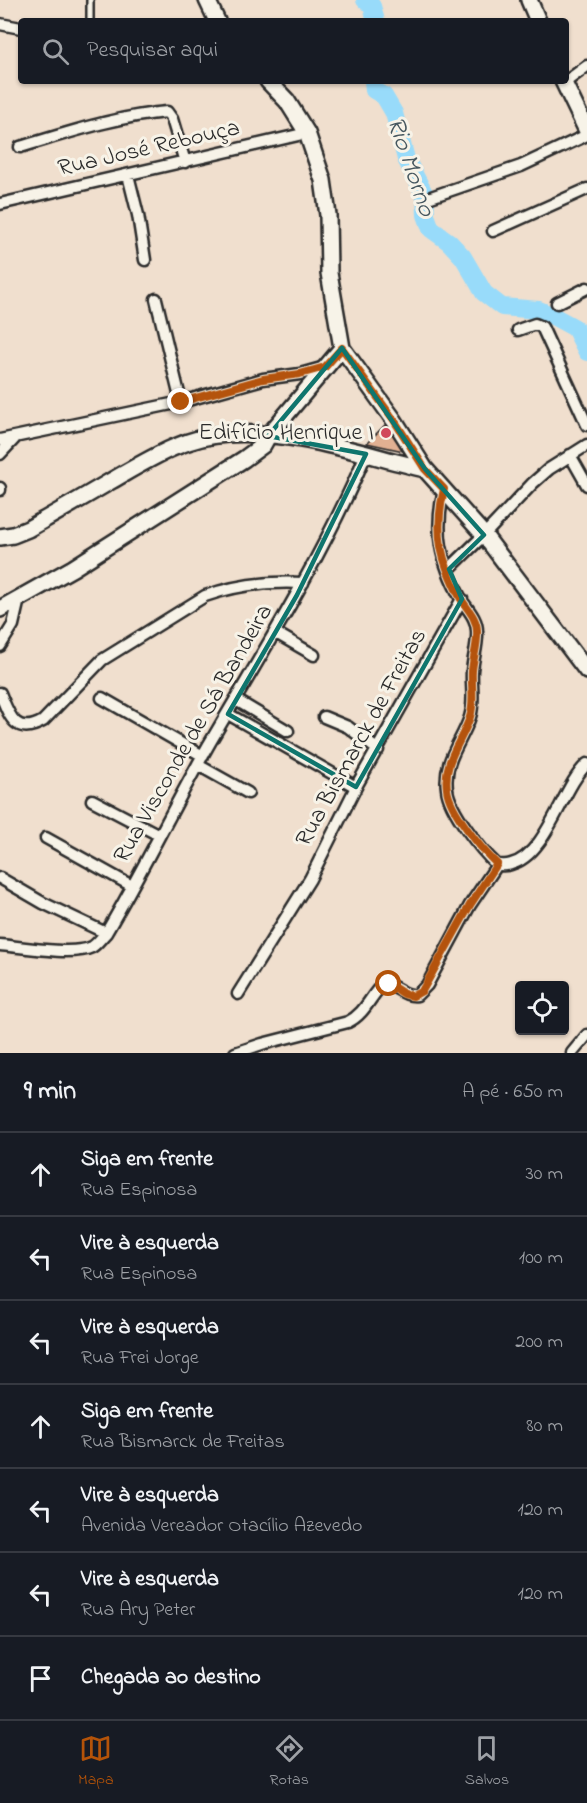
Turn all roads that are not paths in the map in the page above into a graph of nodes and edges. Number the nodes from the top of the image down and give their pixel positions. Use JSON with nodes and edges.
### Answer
{"nodes":[{"id":1,"x":90,"y":0,"type":"edge"},
{"id":2,"x":207,"y":0,"type":"edge"},
{"id":3,"x":529,"y":0,"type":"edge"},
{"id":4,"x":90,"y":18,"type":"edge"},
{"id":5,"x":216,"y":18,"type":"edge"},
{"id":6,"x":537,"y":18,"type":"edge"},
{"id":7,"x":0,"y":24,"type":"edge"},
{"id":8,"x":18,"y":27,"type":"edge"},
{"id":9,"x":587,"y":66,"type":"edge"},
{"id":10,"x":569,"y":79,"type":"edge"},
{"id":11,"x":271,"y":84,"type":"edge"},
{"id":12,"x":565,"y":84,"type":"edge"},
{"id":13,"x":307,"y":134,"type":"junction"},
{"id":14,"x":586,"y":134,"type":"edge"},
{"id":15,"x":20,"y":147,"type":"dead end"},
{"id":16,"x":185,"y":162,"type":"junction"},
{"id":17,"x":128,"y":175,"type":"junction"},
{"id":18,"x":587,"y":189,"type":"edge"},
{"id":19,"x":431,"y":196,"type":"dead end"},
{"id":20,"x":0,"y":204,"type":"edge"},
{"id":21,"x":493,"y":231,"type":"dead end"},
{"id":22,"x":145,"y":260,"type":"dead end"},
{"id":23,"x":587,"y":288,"type":"edge"},
{"id":24,"x":156,"y":299,"type":"dead end"},
{"id":25,"x":557,"y":303,"type":"dead end"},
{"id":26,"x":518,"y":330,"type":"dead end"},
{"id":27,"x":342,"y":348,"type":"junction"},
{"id":28,"x":325,"y":367,"type":"junction"},
{"id":29,"x":181,"y":402,"type":"junction"},
{"id":30,"x":587,"y":425,"type":"edge"},
{"id":31,"x":268,"y":436,"type":"junction"},
{"id":32,"x":15,"y":438,"type":"junction"},
{"id":33,"x":0,"y":440,"type":"edge"},
{"id":34,"x":587,"y":445,"type":"edge"},
{"id":35,"x":0,"y":454,"type":"edge"},
{"id":36,"x":366,"y":454,"type":"junction"},
{"id":37,"x":570,"y":455,"type":"junction"},
{"id":38,"x":425,"y":469,"type":"junction"},
{"id":39,"x":587,"y":485,"type":"edge"},
{"id":40,"x":444,"y":489,"type":"junction"},
{"id":41,"x":484,"y":536,"type":"junction"},
{"id":42,"x":0,"y":537,"type":"edge"},
{"id":43,"x":449,"y":569,"type":"junction"},
{"id":44,"x":303,"y":583,"type":"junction"},
{"id":45,"x":19,"y":599,"type":"junction"},
{"id":46,"x":462,"y":599,"type":"junction"},
{"id":47,"x":0,"y":609,"type":"edge"},
{"id":48,"x":276,"y":633,"type":"junction"},
{"id":49,"x":0,"y":646,"type":"edge"},
{"id":50,"x":314,"y":655,"type":"dead end"},
{"id":51,"x":587,"y":671,"type":"edge"},
{"id":52,"x":0,"y":693,"type":"edge"},
{"id":53,"x":102,"y":698,"type":"dead end"},
{"id":54,"x":236,"y":700,"type":"junction"},
{"id":55,"x":228,"y":714,"type":"junction"},
{"id":56,"x":324,"y":717,"type":"dead end"},
{"id":57,"x":288,"y":731,"type":"dead end"},
{"id":58,"x":378,"y":750,"type":"junction"},
{"id":59,"x":200,"y":761,"type":"junction"},
{"id":60,"x":587,"y":764,"type":"edge"},
{"id":61,"x":356,"y":787,"type":"junction"},
{"id":62,"x":248,"y":793,"type":"dead end"},
{"id":63,"x":92,"y":800,"type":"dead end"},
{"id":64,"x":159,"y":835,"type":"junction"},
{"id":65,"x":46,"y":838,"type":"dead end"},
{"id":66,"x":497,"y":864,"type":"junction"},
{"id":67,"x":0,"y":878,"type":"edge"},
{"id":68,"x":132,"y":886,"type":"junction"},
{"id":69,"x":106,"y":933,"type":"junction"},
{"id":70,"x":0,"y":945,"type":"edge"},
{"id":71,"x":238,"y":994,"type":"dead end"},
{"id":72,"x":587,"y":1035,"type":"edge"},
{"id":73,"x":264,"y":1048,"type":"edge"},
{"id":74,"x":235,"y":1053,"type":"edge"},
{"id":75,"x":572,"y":1053,"type":"edge"}],
"edges":[{"from":1,"to":4,"type":"lane"},
{"from":2,"to":5,"type":"main road"},
{"from":3,"to":6,"type":"main road"},
{"from":7,"to":8,"type":"street"},
{"from":9,"to":10,"type":"street"},
{"from":11,"to":13,"type":"main road"},
{"from":12,"to":14,"type":"main road"},
{"from":13,"to":16,"type":"street","name":"Rua José Rebouça"},
{"from":13,"to":27,"type":"main road"},
{"from":14,"to":19,"type":"street"},
{"from":15,"to":16,"type":"street"},
{"from":16,"to":17,"type":"street","name":"Rua José Rebouça"},
{"from":17,"to":20,"type":"street","name":"Rua José Rebouça"},
{"from":17,"to":22,"type":"street"},
{"from":18,"to":21,"type":"street"},
{"from":23,"to":25,"type":"street"},
{"from":24,"to":29,"type":"street"},
{"from":26,"to":30,"type":"street"},
{"from":27,"to":28,"type":"main road"},
{"from":27,"to":38,"type":"main road"},
{"from":28,"to":29,"type":"street"},
{"from":28,"to":31,"type":"main road"},
{"from":29,"to":32,"type":"street"},
{"from":31,"to":36,"type":"main road"},
{"from":31,"to":42,"type":"main road"},
{"from":31,"to":45,"type":"main road"},
{"from":32,"to":33,"type":"street"},
{"from":32,"to":35,"type":"street"},
{"from":34,"to":37,"type":"street"},
{"from":36,"to":38,"type":"main road"},
{"from":36,"to":44,"type":"street","name":"Rua Visconde de Sá Bandeira"},
{"from":37,"to":39,"type":"street"},
{"from":37,"to":41,"type":"street"},
{"from":38,"to":40,"type":"main road"},
{"from":40,"to":41,"type":"main road"},
{"from":40,"to":43,"type":"street"},
{"from":41,"to":43,"type":"street"},
{"from":41,"to":51,"type":"main road"},
{"from":43,"to":46,"type":"street"},
{"from":44,"to":48,"type":"street","name":"Rua Visconde de Sá Bandeira"},
{"from":44,"to":52,"type":"street"},
{"from":45,"to":47,"type":"main road"},
{"from":45,"to":49,"type":"street"},
{"from":46,"to":58,"type":"street","name":"Rua Bismarck de Freitas"},
{"from":46,"to":66,"type":"street"},
{"from":48,"to":50,"type":"street"},
{"from":48,"to":54,"type":"street","name":"Rua Visconde de Sá Bandeira"},
{"from":53,"to":59,"type":"street"},
{"from":54,"to":55,"type":"street","name":"Rua Visconde de Sá Bandeira"},
{"from":54,"to":57,"type":"street"},
{"from":55,"to":59,"type":"street","name":"Rua Visconde de Sá Bandeira"},
{"from":55,"to":61,"type":"street"},
{"from":56,"to":58,"type":"street"},
{"from":58,"to":61,"type":"street","name":"Rua Bismarck de Freitas"},
{"from":59,"to":62,"type":"street"},
{"from":59,"to":64,"type":"street","name":"Rua Visconde de Sá Bandeira"},
{"from":60,"to":66,"type":"street"},
{"from":61,"to":71,"type":"street","name":"Rua Bismarck de Freitas"},
{"from":63,"to":64,"type":"street"},
{"from":64,"to":68,"type":"street","name":"Rua Visconde de Sá Bandeira"},
{"from":65,"to":68,"type":"street"},
{"from":66,"to":73,"type":"street"},
{"from":67,"to":69,"type":"street"},
{"from":68,"to":69,"type":"street","name":"Rua Visconde de Sá Bandeira"},
{"from":69,"to":70,"type":"street","name":"Rua Visconde de Sá Bandeira"},
{"from":72,"to":75,"type":"street"},
{"from":73,"to":74,"type":"street"}]}
